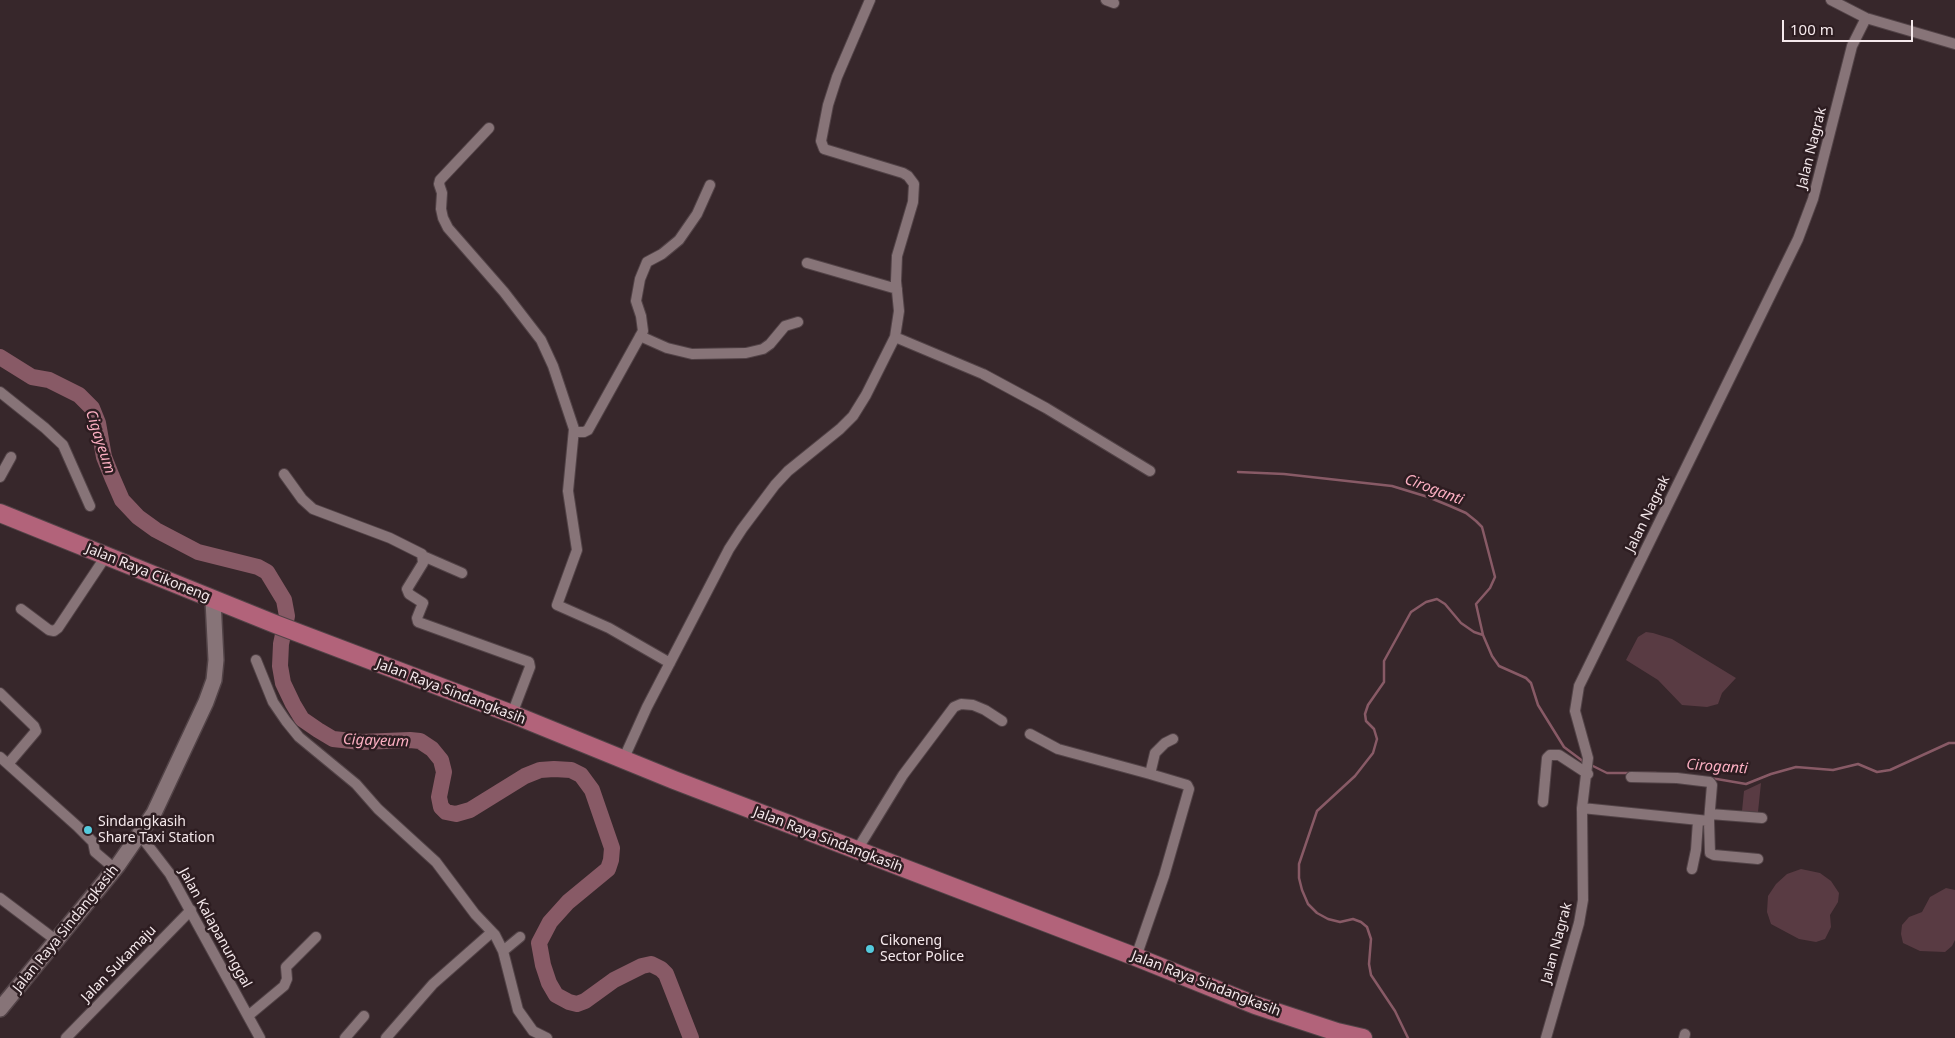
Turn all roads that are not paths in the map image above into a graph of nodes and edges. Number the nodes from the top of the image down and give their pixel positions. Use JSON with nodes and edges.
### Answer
{"nodes":[{"id":1,"x":870,"y":0,"type":"edge"},
{"id":2,"x":1831,"y":0,"type":"edge"},
{"id":3,"x":1866,"y":18,"type":"junction"},
{"id":4,"x":1955,"y":44,"type":"edge"},
{"id":5,"x":489,"y":128,"type":"dead end"},
{"id":6,"x":710,"y":185,"type":"dead end"},
{"id":7,"x":807,"y":263,"type":"dead end"},
{"id":8,"x":897,"y":289,"type":"junction"},
{"id":9,"x":798,"y":322,"type":"dead end"},
{"id":10,"x":640,"y":336,"type":"junction"},
{"id":11,"x":895,"y":337,"type":"junction"},
{"id":12,"x":0,"y":392,"type":"edge"},
{"id":13,"x":575,"y":432,"type":"junction"},
{"id":14,"x":11,"y":457,"type":"dead end"},
{"id":15,"x":1150,"y":471,"type":"dead end"},
{"id":16,"x":284,"y":474,"type":"dead end"},
{"id":17,"x":0,"y":477,"type":"edge"},
{"id":18,"x":90,"y":506,"type":"dead end"},
{"id":19,"x":0,"y":513,"type":"edge"},
{"id":20,"x":106,"y":556,"type":"junction"},
{"id":21,"x":423,"y":556,"type":"junction"},
{"id":22,"x":462,"y":573,"type":"dead end"},
{"id":23,"x":213,"y":600,"type":"junction"},
{"id":24,"x":21,"y":609,"type":"dead end"},
{"id":25,"x":296,"y":632,"type":"joint"},
{"id":26,"x":256,"y":660,"type":"dead end"},
{"id":27,"x":670,"y":663,"type":"junction"},
{"id":28,"x":0,"y":693,"type":"edge"},
{"id":29,"x":512,"y":714,"type":"junction"},
{"id":30,"x":1002,"y":721,"type":"dead end"},
{"id":31,"x":1030,"y":734,"type":"dead end"},
{"id":32,"x":1173,"y":739,"type":"dead end"},
{"id":33,"x":624,"y":758,"type":"junction"},
{"id":34,"x":3,"y":761,"type":"edge"},
{"id":35,"x":1150,"y":774,"type":"junction"},
{"id":36,"x":1588,"y":774,"type":"junction"},
{"id":37,"x":1631,"y":777,"type":"dead end"},
{"id":38,"x":1543,"y":802,"type":"dead end"},
{"id":39,"x":1582,"y":808,"type":"junction"},
{"id":40,"x":1710,"y":818,"type":"junction"},
{"id":41,"x":1762,"y":818,"type":"dead end"},
{"id":42,"x":1698,"y":820,"type":"junction"},
{"id":43,"x":140,"y":836,"type":"junction"},
{"id":44,"x":857,"y":850,"type":"junction"},
{"id":45,"x":1696,"y":850,"type":"junction"},
{"id":46,"x":1709,"y":850,"type":"junction"},
{"id":47,"x":1758,"y":860,"type":"dead end"},
{"id":48,"x":115,"y":869,"type":"junction"},
{"id":49,"x":1692,"y":869,"type":"dead end"},
{"id":50,"x":0,"y":898,"type":"edge"},
{"id":51,"x":191,"y":910,"type":"junction"},
{"id":52,"x":492,"y":932,"type":"junction"},
{"id":53,"x":316,"y":937,"type":"dead end"},
{"id":54,"x":520,"y":937,"type":"dead end"},
{"id":55,"x":57,"y":941,"type":"junction"},
{"id":56,"x":503,"y":951,"type":"junction"},
{"id":57,"x":1136,"y":957,"type":"junction"},
{"id":58,"x":0,"y":1009,"type":"edge"},
{"id":59,"x":248,"y":1016,"type":"junction"},
{"id":60,"x":364,"y":1016,"type":"dead end"},
{"id":61,"x":66,"y":1038,"type":"edge"},
{"id":62,"x":260,"y":1038,"type":"edge"},
{"id":63,"x":345,"y":1038,"type":"edge"},
{"id":64,"x":386,"y":1038,"type":"edge"},
{"id":65,"x":547,"y":1038,"type":"edge"},
{"id":66,"x":1363,"y":1038,"type":"edge"},
{"id":67,"x":1546,"y":1038,"type":"edge"}],
"edges":[{"from":1,"to":8,"type":"street"},
{"from":2,"to":3,"type":"street"},
{"from":3,"to":4,"type":"street"},
{"from":3,"to":36,"type":"street","name":"Jalan Nagrak"},
{"from":5,"to":13,"type":"street"},
{"from":6,"to":10,"type":"street"},
{"from":7,"to":8,"type":"street"},
{"from":8,"to":11,"type":"street"},
{"from":9,"to":10,"type":"street"},
{"from":10,"to":13,"type":"street"},
{"from":11,"to":15,"type":"street"},
{"from":11,"to":27,"type":"street"},
{"from":12,"to":18,"type":"street"},
{"from":13,"to":27,"type":"street"},
{"from":14,"to":17,"type":"street"},
{"from":16,"to":21,"type":"street"},
{"from":19,"to":20,"type":"highway","name":"Jalan Raya Cikoneng"},
{"from":20,"to":23,"type":"highway","name":"Jalan Raya Cikoneng"},
{"from":20,"to":24,"type":"street"},
{"from":21,"to":22,"type":"street"},
{"from":21,"to":29,"type":"street"},
{"from":23,"to":25,"type":"highway","name":"Jalan Raya Cikoneng"},
{"from":23,"to":43,"type":"main road","name":"Jalan Raya Sindangkasih"},
{"from":25,"to":29,"type":"highway","name":"Jalan Raya Sindangkasih"},
{"from":26,"to":52,"type":"street"},
{"from":27,"to":33,"type":"street"},
{"from":28,"to":34,"type":"street"},
{"from":29,"to":33,"type":"highway","name":"Jalan Raya Sindangkasih"},
{"from":30,"to":44,"type":"street"},
{"from":31,"to":35,"type":"street"},
{"from":32,"to":35,"type":"street"},
{"from":33,"to":44,"type":"highway","name":"Jalan Raya Sindangkasih"},
{"from":34,"to":48,"type":"street"},
{"from":35,"to":57,"type":"street"},
{"from":36,"to":38,"type":"street"},
{"from":36,"to":39,"type":"street","name":"Jalan Nagrak"},
{"from":37,"to":40,"type":"street"},
{"from":39,"to":42,"type":"street"},
{"from":39,"to":67,"type":"street","name":"Jalan Nagrak"},
{"from":40,"to":41,"type":"street"},
{"from":40,"to":42,"type":"street"},
{"from":40,"to":46,"type":"street"},
{"from":42,"to":45,"type":"street"},
{"from":43,"to":48,"type":"main road","name":"Jalan Raya Sindangkasih"},
{"from":43,"to":51,"type":"street","name":"Jalan Kalapanunggal"},
{"from":44,"to":57,"type":"highway","name":"Jalan Raya Sindangkasih"},
{"from":45,"to":46,"type":"street"},
{"from":45,"to":49,"type":"street"},
{"from":46,"to":47,"type":"street"},
{"from":48,"to":55,"type":"main road","name":"Jalan Raya Sindangkasih"},
{"from":50,"to":55,"type":"street"},
{"from":51,"to":59,"type":"street","name":"Jalan Kalapanunggal"},
{"from":51,"to":61,"type":"street","name":"Jalan Sukamaju"},
{"from":52,"to":56,"type":"street"},
{"from":52,"to":64,"type":"street"},
{"from":53,"to":59,"type":"street"},
{"from":54,"to":56,"type":"street"},
{"from":55,"to":58,"type":"main road","name":"Jalan Raya Sindangkasih"},
{"from":56,"to":65,"type":"street"},
{"from":57,"to":66,"type":"highway","name":"Jalan Raya Sindangkasih"},
{"from":59,"to":62,"type":"street","name":"Jalan Kalapanunggal"},
{"from":60,"to":63,"type":"street"}]}
